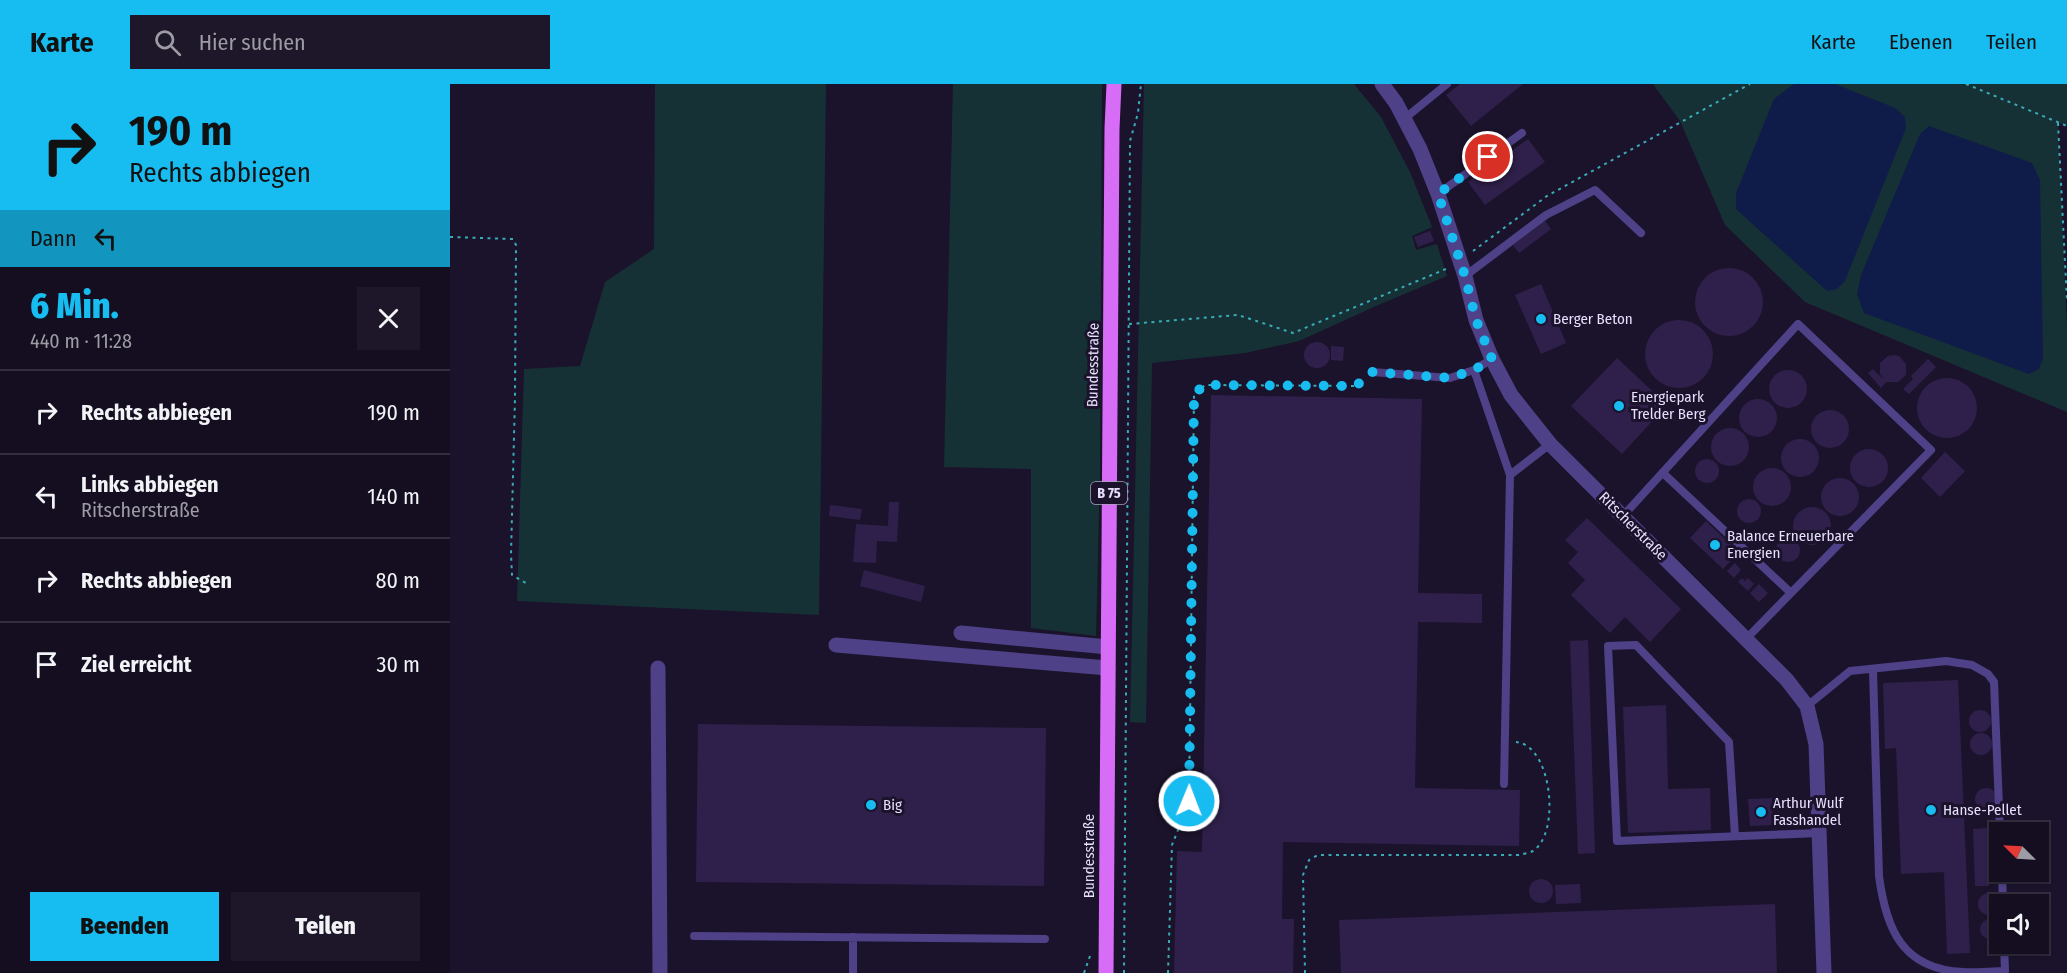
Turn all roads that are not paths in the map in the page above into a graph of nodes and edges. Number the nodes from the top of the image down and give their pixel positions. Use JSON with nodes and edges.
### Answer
{"nodes":[{"id":1,"x":1114,"y":84,"type":"edge"},
{"id":2,"x":1382,"y":84,"type":"edge"},
{"id":3,"x":1447,"y":84,"type":"edge"},
{"id":4,"x":1404,"y":119,"type":"junction"},
{"id":5,"x":1522,"y":133,"type":"dead end"},
{"id":6,"x":1438,"y":194,"type":"junction"},
{"id":7,"x":1641,"y":233,"type":"dead end"},
{"id":8,"x":1465,"y":276,"type":"junction"},
{"id":9,"x":1492,"y":359,"type":"junction"},
{"id":10,"x":1474,"y":370,"type":"junction"},
{"id":11,"x":1372,"y":372,"type":"road end"},
{"id":12,"x":1550,"y":444,"type":"junction"},
{"id":13,"x":1663,"y":472,"type":"junction"},
{"id":14,"x":1510,"y":475,"type":"junction"},
{"id":15,"x":1623,"y":516,"type":"junction"},
{"id":16,"x":1791,"y":593,"type":"junction"},
{"id":17,"x":961,"y":633,"type":"dead end"},
{"id":18,"x":1746,"y":639,"type":"junction"},
{"id":19,"x":836,"y":645,"type":"dead end"},
{"id":20,"x":1108,"y":647,"type":"junction"},
{"id":21,"x":658,"y":668,"type":"dead end"},
{"id":22,"x":1108,"y":668,"type":"junction"},
{"id":23,"x":1874,"y":670,"type":"junction"},
{"id":24,"x":1807,"y":706,"type":"junction"},
{"id":25,"x":1504,"y":784,"type":"dead end"},
{"id":26,"x":2000,"y":822,"type":"edge"},
{"id":27,"x":1819,"y":833,"type":"junction"},
{"id":28,"x":1734,"y":836,"type":"junction"},
{"id":29,"x":694,"y":936,"type":"dead end"},
{"id":30,"x":853,"y":937,"type":"junction"},
{"id":31,"x":1045,"y":939,"type":"dead end"},
{"id":32,"x":2004,"y":954,"type":"edge"},
{"id":33,"x":660,"y":973,"type":"edge"},
{"id":34,"x":853,"y":973,"type":"edge"},
{"id":35,"x":1106,"y":973,"type":"edge"},
{"id":36,"x":1824,"y":973,"type":"edge"}],
"edges":[{"from":1,"to":20,"type":"main road","name":"Bundesstraße","number":"B 75"},
{"from":2,"to":4,"type":"street","name":"Ritscherstraße"},
{"from":3,"to":4,"type":"lane"},
{"from":4,"to":6,"type":"street","name":"Ritscherstraße"},
{"from":5,"to":6,"type":"lane"},
{"from":6,"to":8,"type":"street","name":"Ritscherstraße"},
{"from":7,"to":8,"type":"lane"},
{"from":8,"to":9,"type":"street","name":"Ritscherstraße"},
{"from":9,"to":10,"type":"lane"},
{"from":9,"to":12,"type":"street","name":"Ritscherstraße"},
{"from":10,"to":11,"type":"lane"},
{"from":10,"to":14,"type":"lane"},
{"from":12,"to":14,"type":"lane"},
{"from":12,"to":15,"type":"street","name":"Ritscherstraße"},
{"from":13,"to":15,"type":"lane"},
{"from":13,"to":16,"type":"lane"},
{"from":13,"to":16,"type":"lane"},
{"from":14,"to":25,"type":"lane"},
{"from":15,"to":18,"type":"street","name":"Ritscherstraße"},
{"from":16,"to":18,"type":"lane"},
{"from":17,"to":20,"type":"street"},
{"from":18,"to":24,"type":"street","name":"Ritscherstraße"},
{"from":19,"to":22,"type":"street"},
{"from":20,"to":22,"type":"main road","name":"Bundesstraße","number":"B 75"},
{"from":21,"to":33,"type":"street"},
{"from":22,"to":35,"type":"main road","name":"Bundesstraße","number":"B 75"},
{"from":23,"to":24,"type":"lane"},
{"from":23,"to":26,"type":"lane"},
{"from":23,"to":32,"type":"lane"},
{"from":24,"to":27,"type":"street","name":"Ritscherstraße"},
{"from":27,"to":28,"type":"lane"},
{"from":27,"to":36,"type":"street","name":"Ritscherstraße"},
{"from":28,"to":28,"type":"lane"},
{"from":29,"to":30,"type":"lane"},
{"from":30,"to":31,"type":"lane"},
{"from":30,"to":34,"type":"lane"}]}
